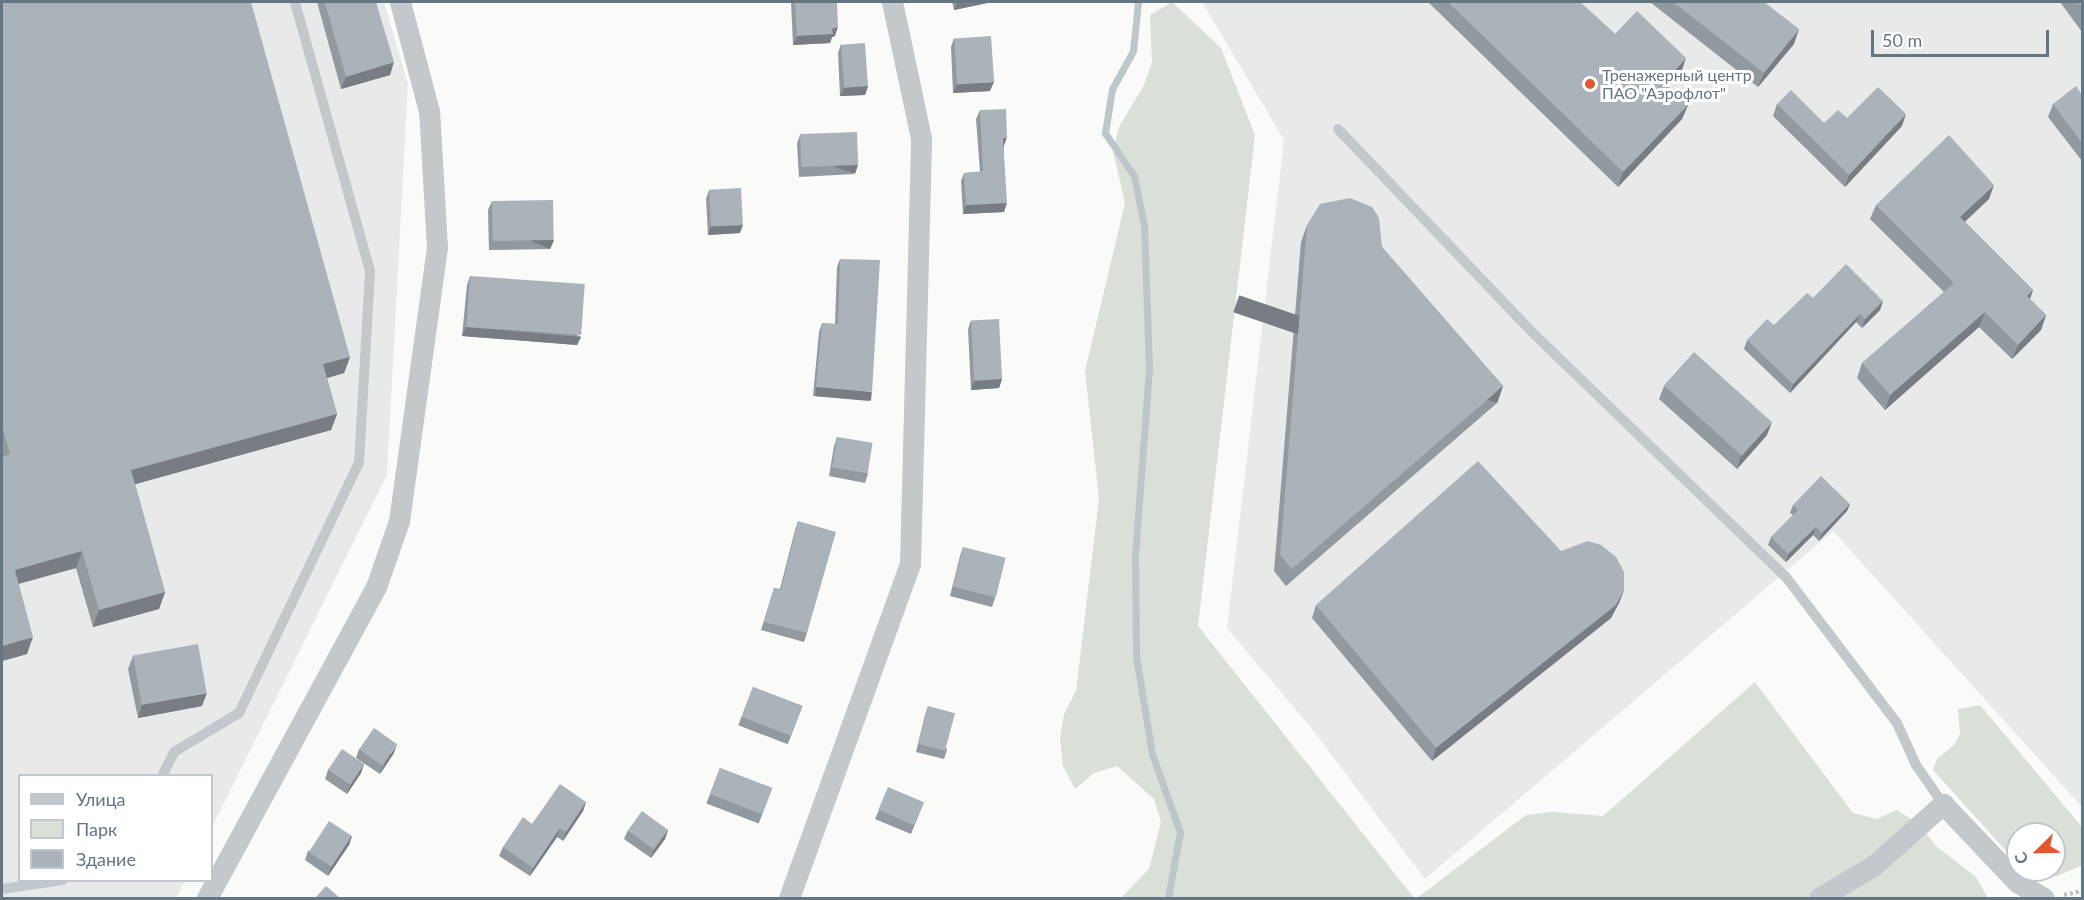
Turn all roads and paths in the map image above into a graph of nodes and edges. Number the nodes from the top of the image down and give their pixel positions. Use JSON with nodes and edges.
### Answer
{"nodes":[{"id":1,"x":295,"y":2,"type":"edge"},
{"id":2,"x":400,"y":2,"type":"edge"},
{"id":3,"x":892,"y":2,"type":"edge"},
{"id":4,"x":1338,"y":129,"type":"dead end"},
{"id":5,"x":163,"y":774,"type":"edge"},
{"id":6,"x":1942,"y":804,"type":"junction"},
{"id":7,"x":49,"y":882,"type":"edge"},
{"id":8,"x":2,"y":889,"type":"edge"},
{"id":9,"x":207,"y":898,"type":"edge"},
{"id":10,"x":789,"y":898,"type":"edge"},
{"id":11,"x":1819,"y":898,"type":"edge"},
{"id":12,"x":2044,"y":898,"type":"edge"}],
"edges":[{"from":1,"to":5,"type":"lane"},
{"from":2,"to":9,"type":"street"},
{"from":3,"to":10,"type":"street"},
{"from":4,"to":6,"type":"lane"},
{"from":6,"to":11,"type":"street"},
{"from":6,"to":12,"type":"street"},
{"from":7,"to":8,"type":"lane"}]}
